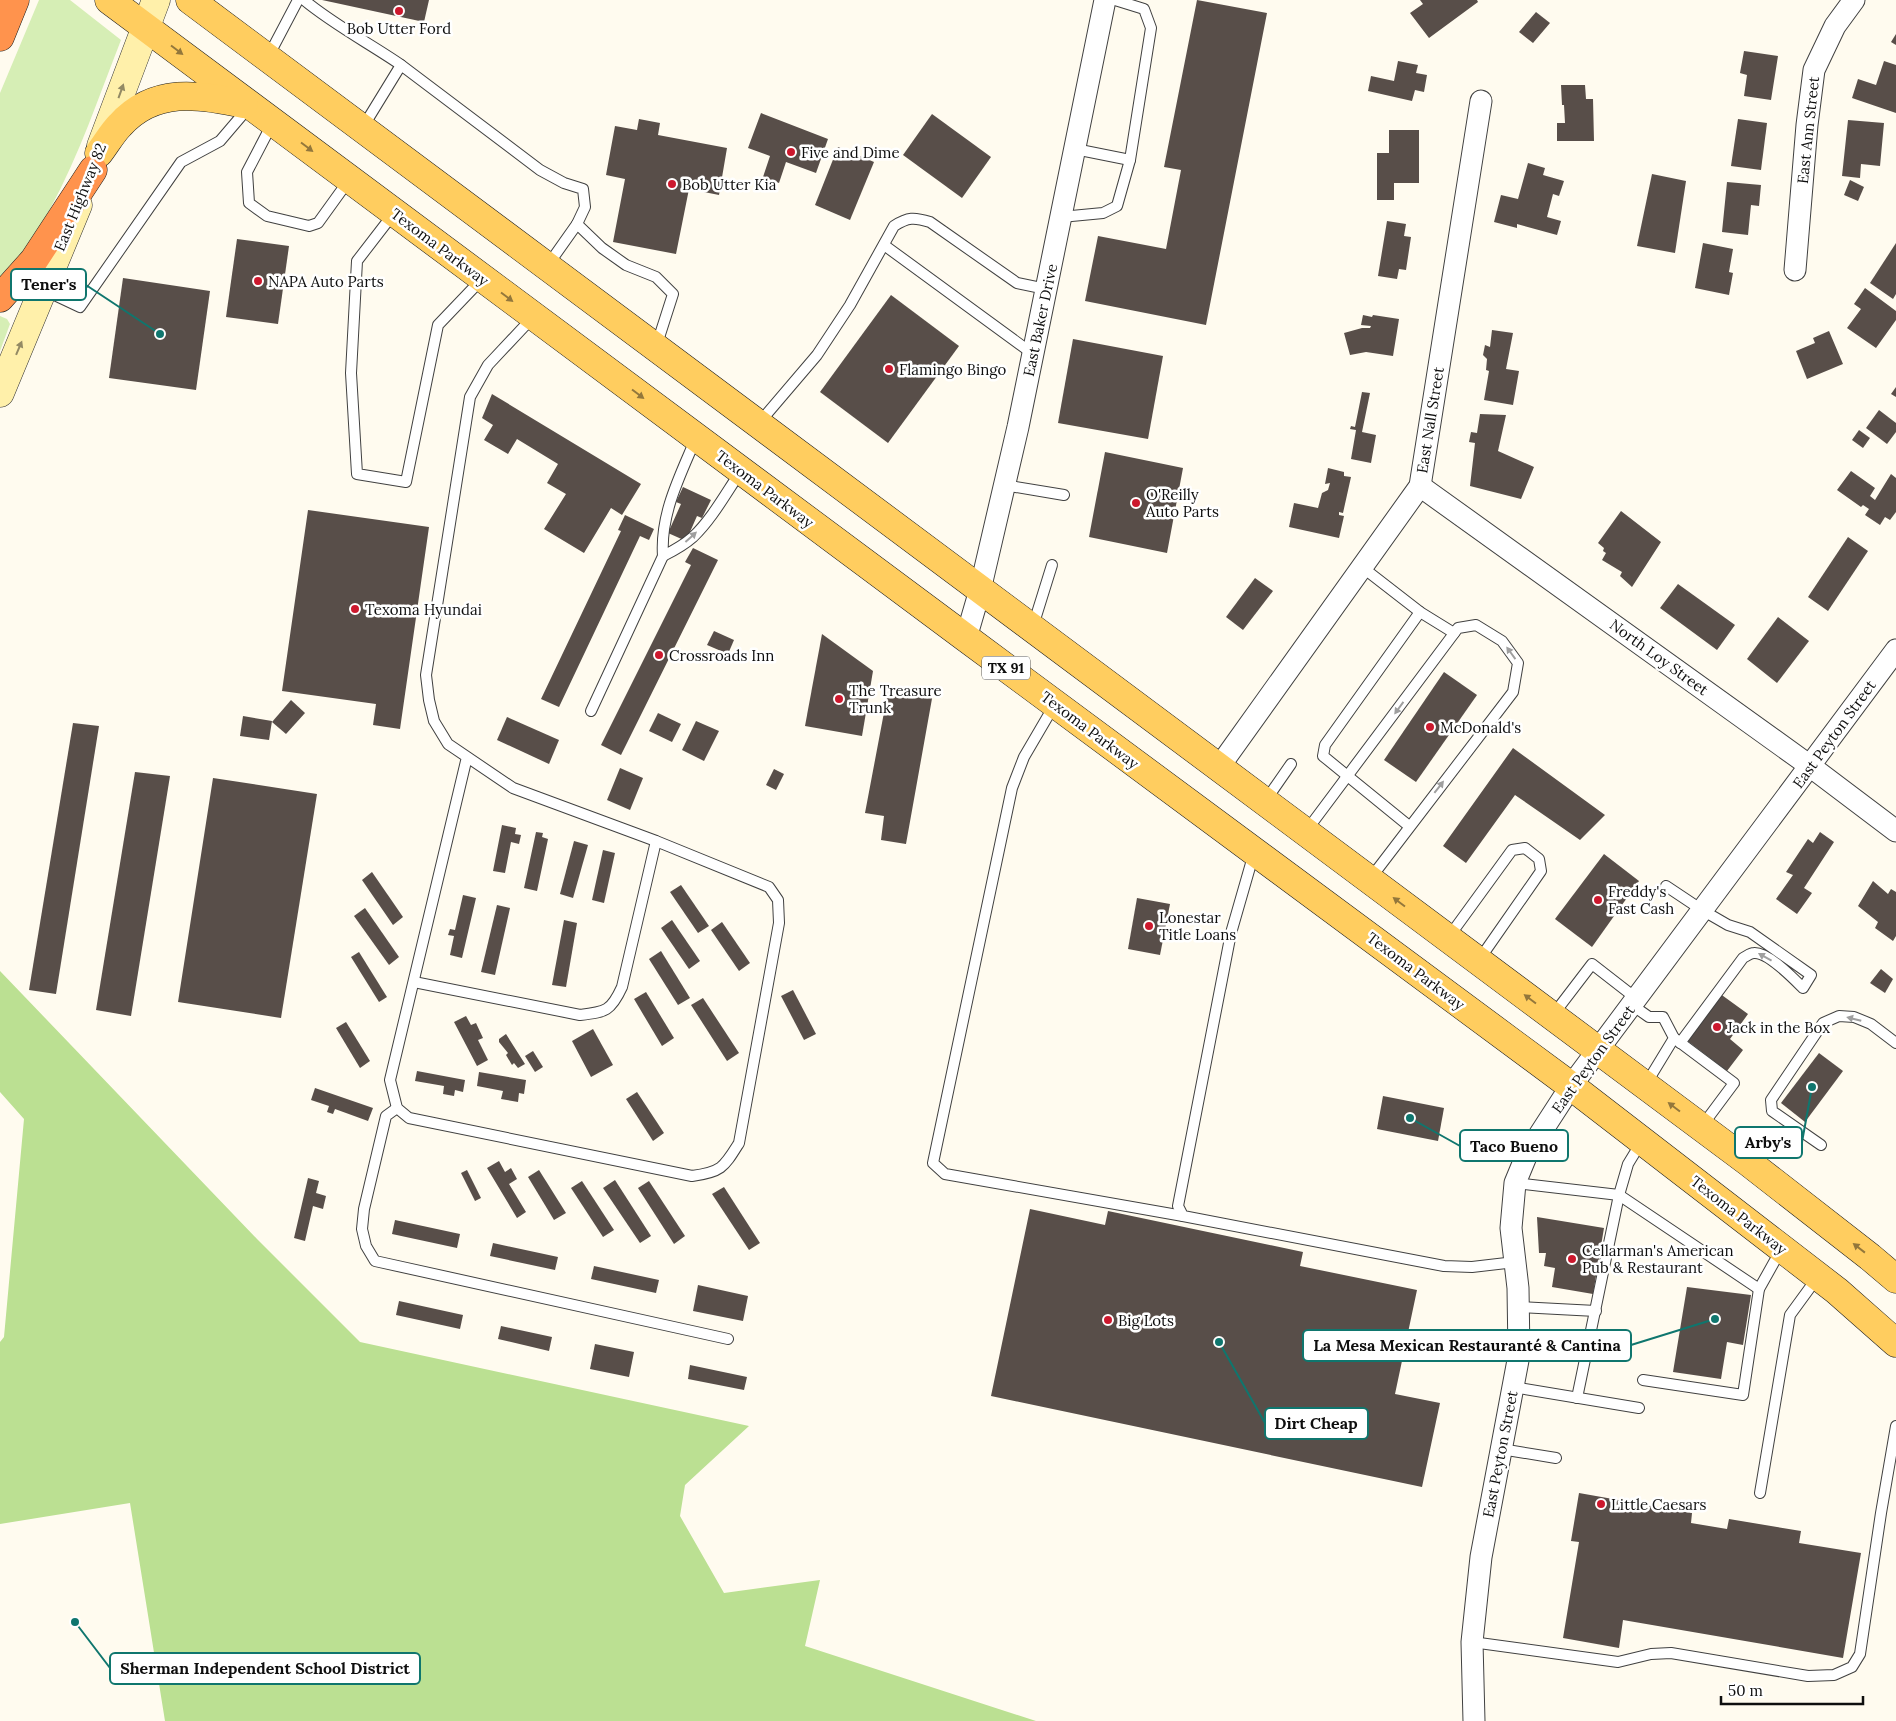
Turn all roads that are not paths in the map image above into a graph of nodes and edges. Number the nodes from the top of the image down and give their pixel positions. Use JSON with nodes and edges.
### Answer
{"nodes":[{"id":1,"x":14,"y":0,"type":"edge"},
{"id":2,"x":110,"y":0,"type":"edge"},
{"id":3,"x":156,"y":0,"type":"edge"},
{"id":4,"x":190,"y":0,"type":"edge"},
{"id":5,"x":220,"y":0,"type":"edge"},
{"id":6,"x":298,"y":0,"type":"edge"},
{"id":7,"x":304,"y":0,"type":"edge"},
{"id":8,"x":1105,"y":0,"type":"edge"},
{"id":9,"x":1115,"y":0,"type":"edge"},
{"id":10,"x":1854,"y":0,"type":"edge"},
{"id":11,"x":145,"y":26,"type":"junction"},
{"id":12,"x":2,"y":33,"type":"edge"},
{"id":13,"x":240,"y":37,"type":"junction"},
{"id":14,"x":268,"y":58,"type":"junction"},
{"id":15,"x":401,"y":65,"type":"junction"},
{"id":16,"x":1481,"y":101,"type":"dead end"},
{"id":17,"x":251,"y":105,"type":"junction"},
{"id":18,"x":273,"y":122,"type":"junction"},
{"id":19,"x":362,"y":128,"type":"junction"},
{"id":20,"x":1075,"y":149,"type":"junction"},
{"id":21,"x":1130,"y":160,"type":"junction"},
{"id":22,"x":96,"y":161,"type":"junction"},
{"id":23,"x":350,"y":179,"type":"junction"},
{"id":24,"x":395,"y":213,"type":"junction"},
{"id":25,"x":1061,"y":217,"type":"junction"},
{"id":26,"x":577,"y":224,"type":"junction"},
{"id":27,"x":884,"y":245,"type":"junction"},
{"id":28,"x":547,"y":266,"type":"junction"},
{"id":29,"x":1795,"y":270,"type":"dead end"},
{"id":30,"x":483,"y":278,"type":"junction"},
{"id":31,"x":1046,"y":289,"type":"junction"},
{"id":32,"x":43,"y":290,"type":"junction"},
{"id":33,"x":0,"y":298,"type":"edge"},
{"id":34,"x":534,"y":316,"type":"junction"},
{"id":35,"x":656,"y":348,"type":"junction"},
{"id":36,"x":1033,"y":354,"type":"junction"},
{"id":37,"x":0,"y":393,"type":"edge"},
{"id":38,"x":758,"y":424,"type":"junction"},
{"id":39,"x":696,"y":437,"type":"junction"},
{"id":40,"x":741,"y":471,"type":"junction"},
{"id":41,"x":1004,"y":485,"type":"junction"},
{"id":42,"x":1420,"y":486,"type":"junction"},
{"id":43,"x":1064,"y":495,"type":"dead end"},
{"id":44,"x":663,"y":556,"type":"junction"},
{"id":45,"x":1052,"y":565,"type":"dead end"},
{"id":46,"x":1362,"y":567,"type":"junction"},
{"id":47,"x":980,"y":590,"type":"junction"},
{"id":48,"x":1420,"y":612,"type":"junction"},
{"id":49,"x":1032,"y":628,"type":"junction"},
{"id":50,"x":1454,"y":633,"type":"junction"},
{"id":51,"x":966,"y":638,"type":"junction"},
{"id":52,"x":1896,"y":650,"type":"edge"},
{"id":53,"x":1055,"y":704,"type":"junction"},
{"id":54,"x":591,"y":711,"type":"dead end"},
{"id":55,"x":468,"y":757,"type":"junction"},
{"id":56,"x":1291,"y":764,"type":"dead end"},
{"id":57,"x":1810,"y":766,"type":"junction"},
{"id":58,"x":1219,"y":768,"type":"junction"},
{"id":59,"x":1348,"y":777,"type":"junction"},
{"id":60,"x":1265,"y":802,"type":"junction"},
{"id":61,"x":1409,"y":826,"type":"junction"},
{"id":62,"x":1896,"y":831,"type":"edge"},
{"id":63,"x":1306,"y":832,"type":"junction"},
{"id":64,"x":656,"y":841,"type":"junction"},
{"id":65,"x":1254,"y":852,"type":"junction"},
{"id":66,"x":1369,"y":879,"type":"junction"},
{"id":67,"x":1666,"y":886,"type":"dead end"},
{"id":68,"x":1702,"y":910,"type":"junction"},
{"id":69,"x":1448,"y":938,"type":"junction"},
{"id":70,"x":1478,"y":961,"type":"junction"},
{"id":71,"x":414,"y":982,"type":"junction"},
{"id":72,"x":1634,"y":1002,"type":"junction"},
{"id":73,"x":1553,"y":1016,"type":"junction"},
{"id":74,"x":1677,"y":1040,"type":"junction"},
{"id":75,"x":1896,"y":1043,"type":"edge"},
{"id":76,"x":1598,"y":1050,"type":"junction"},
{"id":77,"x":1645,"y":1085,"type":"junction"},
{"id":78,"x":1571,"y":1086,"type":"junction"},
{"id":79,"x":397,"y":1108,"type":"junction"},
{"id":80,"x":1701,"y":1127,"type":"junction"},
{"id":81,"x":1642,"y":1140,"type":"junction"},
{"id":82,"x":1821,"y":1145,"type":"dead end"},
{"id":83,"x":1516,"y":1184,"type":"junction"},
{"id":84,"x":1619,"y":1195,"type":"junction"},
{"id":85,"x":1183,"y":1216,"type":"junction"},
{"id":86,"x":1782,"y":1248,"type":"junction"},
{"id":87,"x":1515,"y":1262,"type":"junction"},
{"id":88,"x":1818,"y":1276,"type":"junction"},
{"id":89,"x":1896,"y":1279,"type":"edge"},
{"id":90,"x":1759,"y":1289,"type":"junction"},
{"id":91,"x":1518,"y":1307,"type":"junction"},
{"id":92,"x":1596,"y":1311,"type":"junction"},
{"id":93,"x":728,"y":1339,"type":"dead end"},
{"id":94,"x":1896,"y":1343,"type":"edge"},
{"id":95,"x":1643,"y":1380,"type":"dead end"},
{"id":96,"x":1513,"y":1387,"type":"junction"},
{"id":97,"x":1577,"y":1398,"type":"junction"},
{"id":98,"x":1639,"y":1408,"type":"dead end"},
{"id":99,"x":1896,"y":1426,"type":"edge"},
{"id":100,"x":1501,"y":1449,"type":"junction"},
{"id":101,"x":1556,"y":1458,"type":"dead end"},
{"id":102,"x":1760,"y":1493,"type":"dead end"},
{"id":103,"x":1472,"y":1642,"type":"junction"},
{"id":104,"x":1474,"y":1721,"type":"edge"}],
"edges":[{"from":1,"to":12,"type":"highway"},
{"from":2,"to":11,"type":"main road","name":"Texoma Parkway","number":"TX 91"},
{"from":3,"to":11,"type":"main road","name":"East Highway 82"},
{"from":4,"to":13,"type":"main road"},
{"from":5,"to":13,"type":"main road"},
{"from":6,"to":14,"type":"lane"},
{"from":7,"to":15,"type":"lane"},
{"from":8,"to":20,"type":"street","name":"East Baker Drive"},
{"from":9,"to":21,"type":"lane"},
{"from":10,"to":29,"type":"street","name":"East Ann Street"},
{"from":11,"to":17,"type":"main road","name":"Texoma Parkway","number":"TX 91","one_way":true},
{"from":22,"to":11,"type":"main road","name":"East Highway 82","one_way":true},
{"from":13,"to":14,"type":"main road"},
{"from":14,"to":19,"type":"main road"},
{"from":15,"to":19,"type":"lane"},
{"from":15,"to":26,"type":"lane"},
{"from":16,"to":42,"type":"street","name":"East Nall Street"},
{"from":17,"to":18,"type":"main road","name":"Texoma Parkway","number":"TX 91"},
{"from":17,"to":22,"type":"main road"},
{"from":17,"to":32,"type":"lane"},
{"from":18,"to":23,"type":"main road","name":"Texoma Parkway","number":"TX 91","one_way":true},
{"from":18,"to":23,"type":"lane"},
{"from":19,"to":28,"type":"main road"},
{"from":20,"to":21,"type":"lane"},
{"from":20,"to":25,"type":"street","name":"East Baker Drive"},
{"from":21,"to":25,"type":"lane"},
{"from":22,"to":32,"type":"main road","name":"East Highway 82"},
{"from":22,"to":33,"type":"highway"},
{"from":23,"to":24,"type":"main road","name":"Texoma Parkway","number":"TX 91"},
{"from":24,"to":30,"type":"main road","name":"Texoma Parkway","number":"TX 91"},
{"from":24,"to":30,"type":"lane"},
{"from":25,"to":31,"type":"street","name":"East Baker Drive"},
{"from":26,"to":28,"type":"lane"},
{"from":26,"to":35,"type":"lane"},
{"from":27,"to":31,"type":"lane"},
{"from":27,"to":36,"type":"lane"},
{"from":27,"to":38,"type":"lane"},
{"from":28,"to":35,"type":"main road"},
{"from":30,"to":34,"type":"main road","name":"Texoma Parkway","number":"TX 91","one_way":true},
{"from":31,"to":36,"type":"street","name":"East Baker Drive"},
{"from":37,"to":32,"type":"main road","name":"East Highway 82","one_way":true},
{"from":34,"to":39,"type":"main road","name":"Texoma Parkway","number":"TX 91","one_way":true},
{"from":34,"to":55,"type":"lane"},
{"from":35,"to":38,"type":"main road"},
{"from":36,"to":41,"type":"street","name":"East Baker Drive"},
{"from":38,"to":47,"type":"main road"},
{"from":39,"to":40,"type":"main road","name":"Texoma Parkway","number":"TX 91"},
{"from":39,"to":44,"type":"lane"},
{"from":44,"to":40,"type":"lane","one_way":true},
{"from":40,"to":51,"type":"main road","name":"Texoma Parkway","number":"TX 91"},
{"from":41,"to":43,"type":"lane"},
{"from":41,"to":47,"type":"street","name":"East Baker Drive"},
{"from":42,"to":46,"type":"street","name":"East Nall Street"},
{"from":42,"to":57,"type":"street","name":"North Loy Street"},
{"from":44,"to":54,"type":"lane"},
{"from":45,"to":49,"type":"lane"},
{"from":46,"to":48,"type":"lane"},
{"from":46,"to":58,"type":"street","name":"East Nall Street"},
{"from":47,"to":49,"type":"main road"},
{"from":47,"to":51,"type":"street","name":"East Baker Drive"},
{"from":48,"to":50,"type":"lane"},
{"from":48,"to":59,"type":"lane"},
{"from":49,"to":58,"type":"main road"},
{"from":50,"to":59,"type":"lane","one_way":true},
{"from":61,"to":50,"type":"lane","one_way":true},
{"from":51,"to":53,"type":"main road","name":"Texoma Parkway","number":"TX 91"},
{"from":52,"to":57,"type":"street","name":"East Peyton Street"},
{"from":53,"to":65,"type":"main road","name":"Texoma Parkway","number":"TX 91"},
{"from":53,"to":85,"type":"lane"},
{"from":55,"to":64,"type":"lane"},
{"from":55,"to":71,"type":"lane"},
{"from":56,"to":60,"type":"lane"},
{"from":57,"to":62,"type":"street","name":"North Loy Street"},
{"from":57,"to":68,"type":"street","name":"East Peyton Street"},
{"from":58,"to":60,"type":"main road"},
{"from":59,"to":61,"type":"lane"},
{"from":59,"to":63,"type":"lane"},
{"from":60,"to":63,"type":"main road"},
{"from":61,"to":66,"type":"lane"},
{"from":63,"to":66,"type":"main road"},
{"from":64,"to":71,"type":"lane"},
{"from":64,"to":79,"type":"lane"},
{"from":65,"to":78,"type":"main road","name":"Texoma Parkway","number":"TX 91"},
{"from":65,"to":85,"type":"lane"},
{"from":69,"to":66,"type":"main road","one_way":true},
{"from":67,"to":68,"type":"lane"},
{"from":68,"to":72,"type":"street","name":"East Peyton Street"},
{"from":68,"to":74,"type":"lane","one_way":true},
{"from":69,"to":70,"type":"main road"},
{"from":69,"to":70,"type":"lane"},
{"from":73,"to":70,"type":"main road","one_way":true},
{"from":71,"to":79,"type":"lane"},
{"from":72,"to":73,"type":"lane"},
{"from":72,"to":74,"type":"lane"},
{"from":72,"to":76,"type":"street","name":"East Peyton Street"},
{"from":73,"to":76,"type":"main road"},
{"from":74,"to":77,"type":"lane"},
{"from":74,"to":80,"type":"lane"},
{"from":75,"to":82,"type":"lane","one_way":true},
{"from":76,"to":77,"type":"main road"},
{"from":76,"to":78,"type":"street","name":"East Peyton Street"},
{"from":80,"to":77,"type":"main road","one_way":true},
{"from":78,"to":81,"type":"main road","name":"Texoma Parkway","number":"TX 91"},
{"from":78,"to":83,"type":"street","name":"East Peyton Street"},
{"from":79,"to":93,"type":"lane"},
{"from":89,"to":80,"type":"main road","one_way":true},
{"from":81,"to":84,"type":"lane"},
{"from":81,"to":86,"type":"main road","name":"Texoma Parkway","number":"TX 91"},
{"from":83,"to":84,"type":"lane"},
{"from":83,"to":87,"type":"street","name":"East Peyton Street"},
{"from":84,"to":90,"type":"lane"},
{"from":84,"to":92,"type":"lane"},
{"from":85,"to":87,"type":"lane"},
{"from":86,"to":88,"type":"main road","name":"Texoma Parkway","number":"TX 91"},
{"from":86,"to":90,"type":"lane"},
{"from":87,"to":91,"type":"street","name":"East Peyton Street"},
{"from":88,"to":94,"type":"main road","name":"Texoma Parkway","number":"TX 91"},
{"from":88,"to":102,"type":"lane"},
{"from":90,"to":95,"type":"lane"},
{"from":91,"to":92,"type":"lane"},
{"from":91,"to":96,"type":"street","name":"East Peyton Street"},
{"from":92,"to":97,"type":"lane"},
{"from":96,"to":97,"type":"lane"},
{"from":96,"to":100,"type":"street","name":"East Peyton Street"},
{"from":97,"to":98,"type":"lane"},
{"from":99,"to":103,"type":"lane"},
{"from":100,"to":101,"type":"lane"},
{"from":100,"to":103,"type":"street","name":"East Peyton Street"},
{"from":103,"to":104,"type":"street","name":"East Peyton Street"}]}
